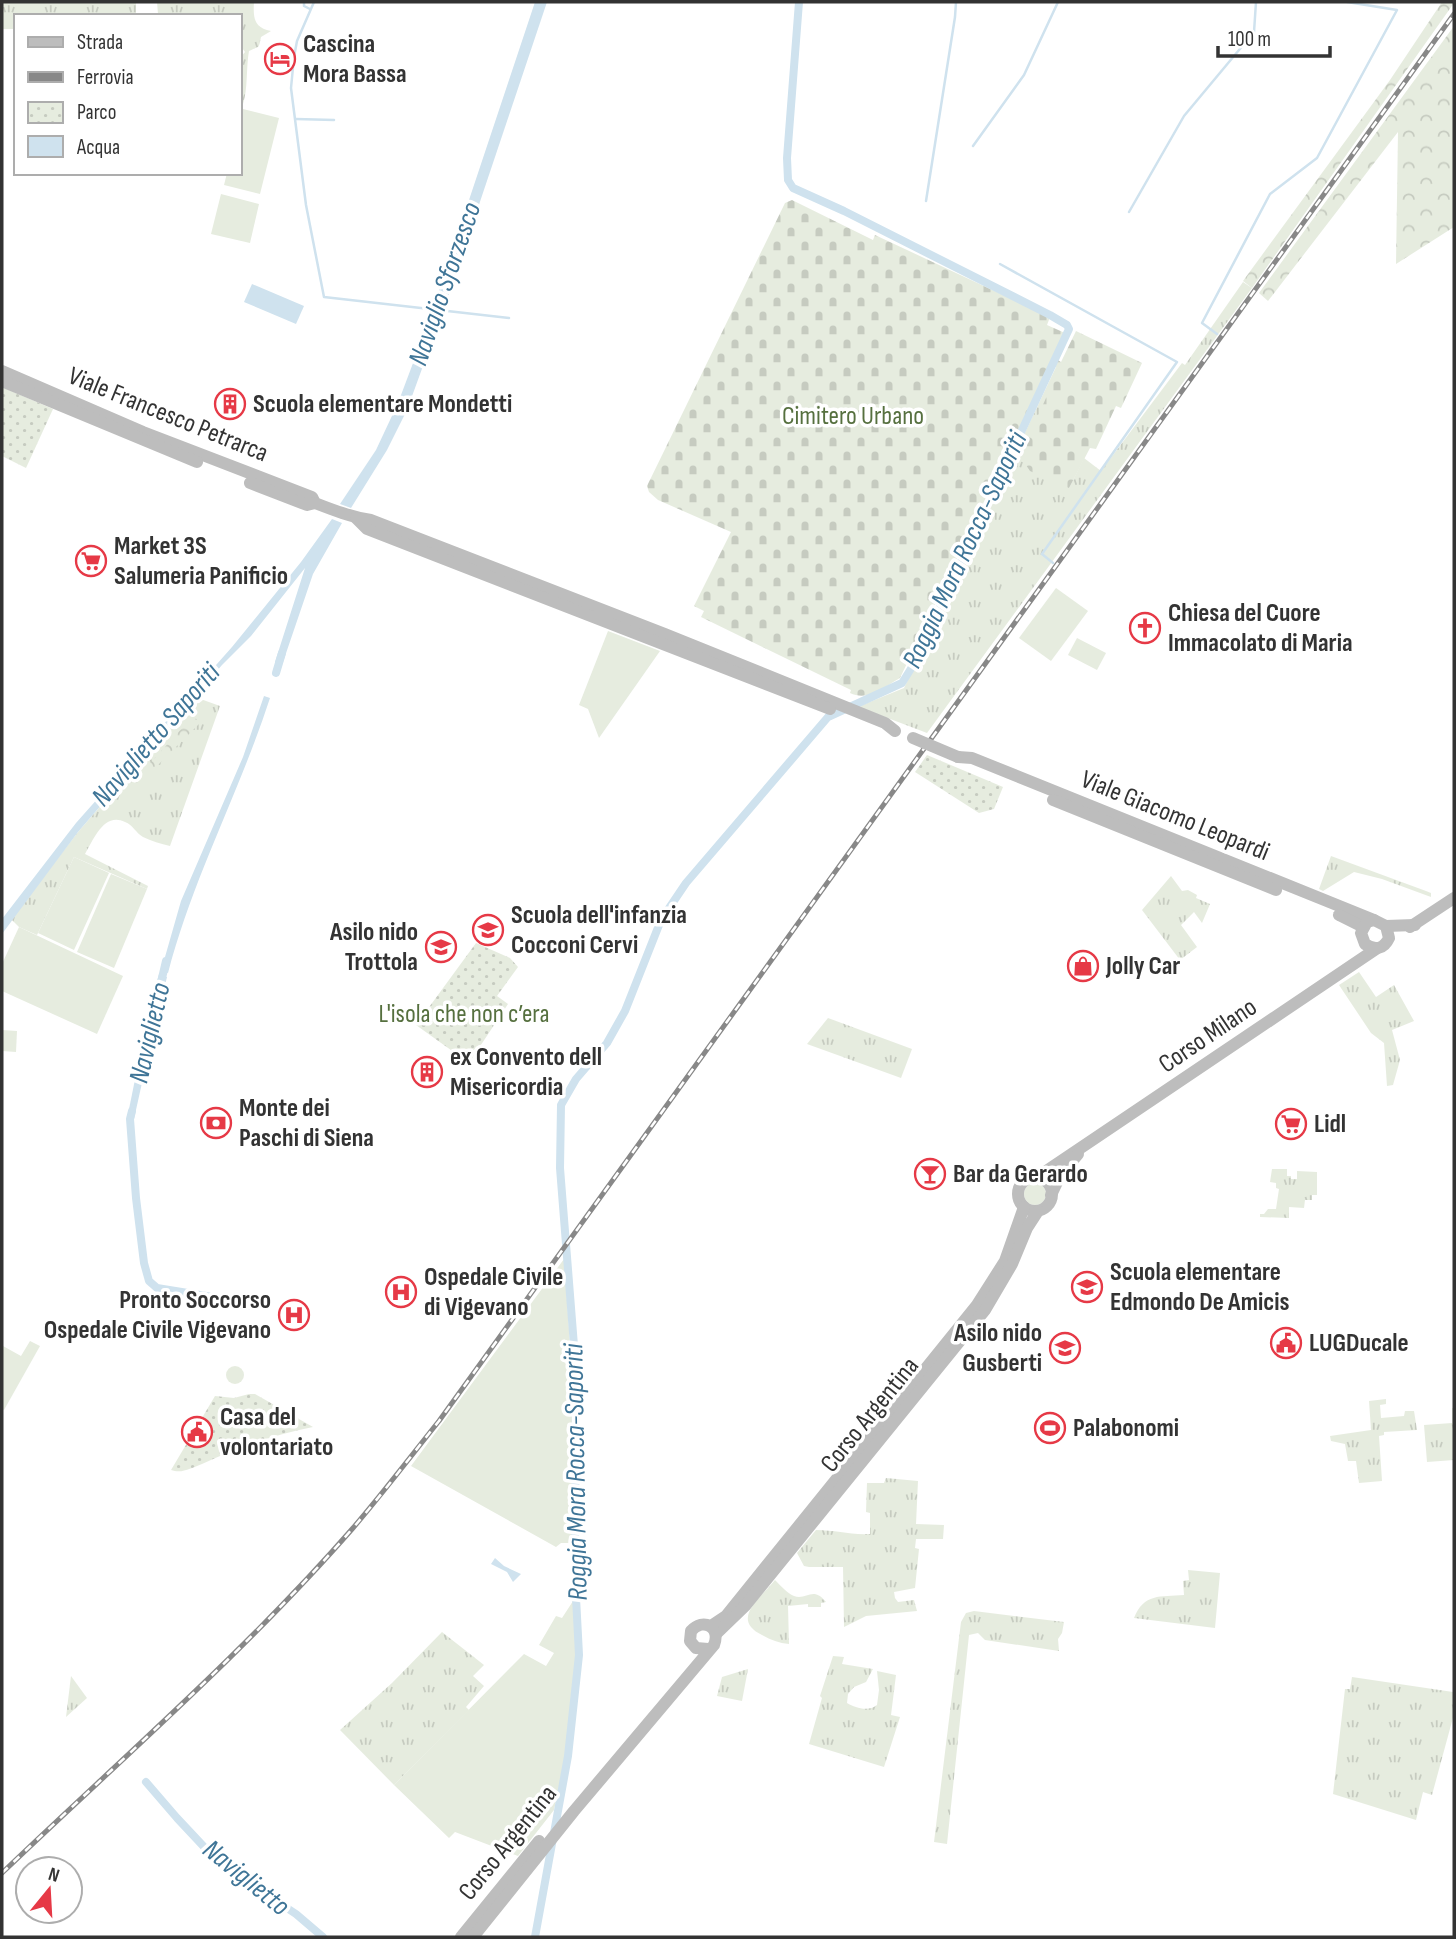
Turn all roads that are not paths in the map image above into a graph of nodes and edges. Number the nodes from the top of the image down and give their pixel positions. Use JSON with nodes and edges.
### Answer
{"nodes":[{"id":1,"x":2,"y":371,"type":"edge"},
{"id":2,"x":2,"y":381,"type":"edge"},
{"id":3,"x":315,"y":503,"type":"junction"},
{"id":4,"x":670,"y":640,"type":"joint"},
{"id":5,"x":1454,"y":898,"type":"edge"},
{"id":6,"x":1374,"y":924,"type":"junction"},
{"id":7,"x":1415,"y":925,"type":"junction"},
{"id":8,"x":1376,"y":945,"type":"junction"},
{"id":9,"x":1084,"y":1147,"type":"junction"},
{"id":10,"x":1036,"y":1178,"type":"junction"},
{"id":11,"x":1051,"y":1195,"type":"junction"},
{"id":12,"x":1024,"y":1207,"type":"junction"},
{"id":13,"x":1038,"y":1211,"type":"junction"},
{"id":14,"x":713,"y":1630,"type":"junction"},
{"id":15,"x":701,"y":1648,"type":"junction"},
{"id":16,"x":555,"y":1828,"type":"junction"},
{"id":17,"x":461,"y":1937,"type":"edge"},
{"id":18,"x":473,"y":1937,"type":"edge"}],
"edges":[{"from":1,"to":3,"type":"main road","name":"Viale Francesco Petrarca"},
{"from":2,"to":3,"type":"main road","name":"Viale Francesco Petrarca"},
{"from":3,"to":4,"type":"main road","name":"Viale Francesco Petrarca"},
{"from":4,"to":6,"type":"main road","name":"Viale Giacomo Leopardi","bridge":true},
{"from":5,"to":7,"type":"main road"},
{"from":6,"to":7,"type":"main road"},
{"from":6,"to":8,"type":"main road","name":"Corso Milano"},
{"from":6,"to":8,"type":"main road","name":"Corso Milano"},
{"from":7,"to":8,"type":"main road"},
{"from":8,"to":9,"type":"main road","name":"Corso Milano"},
{"from":9,"to":10,"type":"main road","name":"Corso Milano"},
{"from":9,"to":11,"type":"main road","name":"Corso Milano"},
{"from":10,"to":11,"type":"main road"},
{"from":10,"to":12,"type":"main road","name":"Corso Argentina"},
{"from":11,"to":13,"type":"main road","name":"Corso Argentina"},
{"from":12,"to":13,"type":"main road"},
{"from":12,"to":14,"type":"main road","name":"Corso Argentina"},
{"from":13,"to":14,"type":"main road","name":"Corso Argentina"},
{"from":14,"to":15,"type":"main road"},
{"from":14,"to":15,"type":"main road"},
{"from":15,"to":16,"type":"main road","name":"Corso Argentina"},
{"from":15,"to":16,"type":"main road","name":"Corso Argentina"},
{"from":16,"to":17,"type":"main road","name":"Corso Argentina"},
{"from":16,"to":18,"type":"main road","name":"Corso Argentina"}]}
